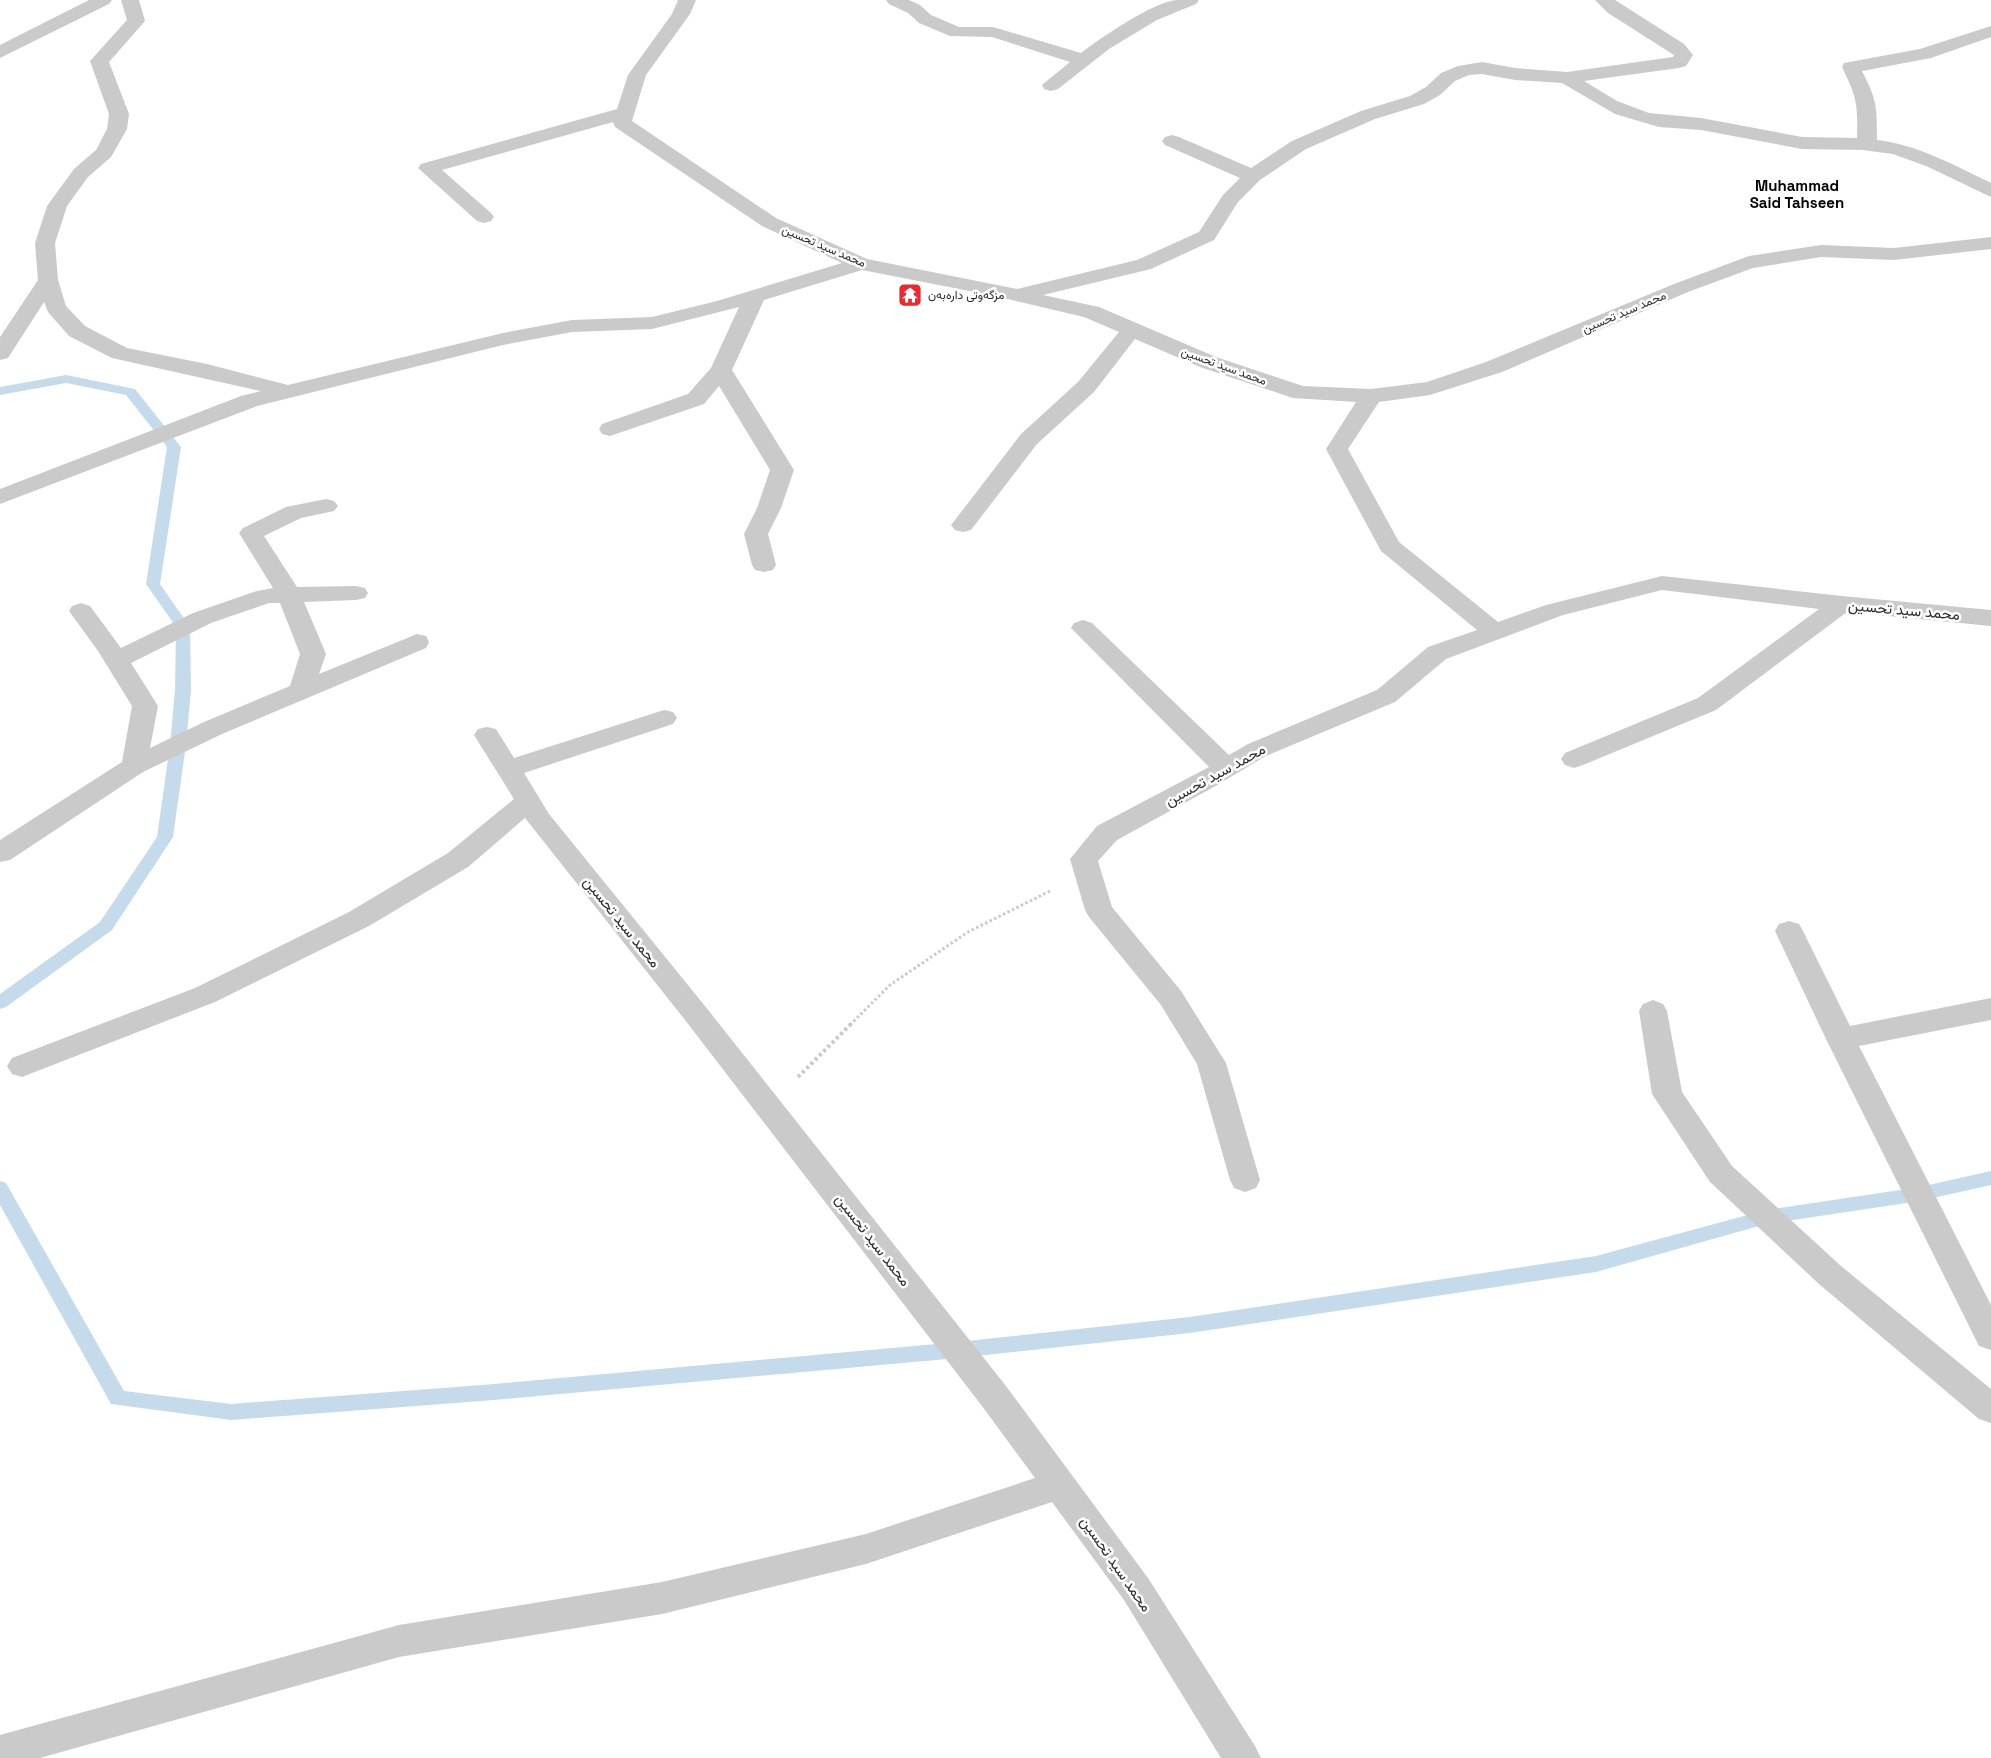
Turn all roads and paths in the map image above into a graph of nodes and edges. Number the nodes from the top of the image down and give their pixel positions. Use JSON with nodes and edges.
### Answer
{"nodes":[{"id":1,"x":102,"y":0,"type":"edge"},
{"id":2,"x":130,"y":0,"type":"edge"},
{"id":3,"x":687,"y":0,"type":"edge"},
{"id":4,"x":895,"y":0,"type":"edge"},
{"id":5,"x":1190,"y":0,"type":"edge"},
{"id":6,"x":1604,"y":0,"type":"edge"},
{"id":7,"x":1991,"y":31,"type":"edge"},
{"id":8,"x":0,"y":52,"type":"edge"},
{"id":9,"x":1084,"y":60,"type":"junction"},
{"id":10,"x":1567,"y":78,"type":"junction"},
{"id":11,"x":1051,"y":85,"type":"dead end"},
{"id":12,"x":626,"y":112,"type":"junction"},
{"id":13,"x":1172,"y":141,"type":"dead end"},
{"id":14,"x":1867,"y":143,"type":"junction"},
{"id":15,"x":1253,"y":176,"type":"junction"},
{"id":16,"x":1991,"y":191,"type":"edge"},
{"id":17,"x":484,"y":216,"type":"dead end"},
{"id":18,"x":1991,"y":227,"type":"edge"},
{"id":19,"x":1991,"y":243,"type":"edge"},
{"id":20,"x":1954,"y":247,"type":"junction"},
{"id":21,"x":861,"y":264,"type":"junction"},
{"id":22,"x":48,"y":280,"type":"junction"},
{"id":23,"x":1015,"y":294,"type":"junction"},
{"id":24,"x":754,"y":296,"type":"junction"},
{"id":25,"x":1132,"y":329,"type":"junction"},
{"id":26,"x":0,"y":353,"type":"edge"},
{"id":27,"x":721,"y":370,"type":"junction"},
{"id":28,"x":288,"y":391,"type":"junction"},
{"id":29,"x":1371,"y":396,"type":"junction"},
{"id":30,"x":610,"y":429,"type":"dead end"},
{"id":31,"x":0,"y":498,"type":"edge"},
{"id":32,"x":326,"y":506,"type":"dead end"},
{"id":33,"x":963,"y":524,"type":"dead end"},
{"id":34,"x":764,"y":565,"type":"dead end"},
{"id":35,"x":356,"y":593,"type":"dead end"},
{"id":36,"x":289,"y":595,"type":"junction"},
{"id":37,"x":1842,"y":604,"type":"junction"},
{"id":38,"x":80,"y":611,"type":"dead end"},
{"id":39,"x":1991,"y":618,"type":"edge"},
{"id":40,"x":1083,"y":628,"type":"dead end"},
{"id":41,"x":1495,"y":632,"type":"junction"},
{"id":42,"x":417,"y":642,"type":"dead end"},
{"id":43,"x":116,"y":660,"type":"junction"},
{"id":44,"x":301,"y":691,"type":"junction"},
{"id":45,"x":664,"y":718,"type":"dead end"},
{"id":46,"x":487,"y":735,"type":"dead end"},
{"id":47,"x":1574,"y":759,"type":"dead end"},
{"id":48,"x":134,"y":766,"type":"junction"},
{"id":49,"x":1226,"y":768,"type":"junction"},
{"id":50,"x":508,"y":769,"type":"junction"},
{"id":51,"x":528,"y":800,"type":"junction"},
{"id":52,"x":0,"y":853,"type":"edge"},
{"id":53,"x":1089,"y":875,"type":"junction"},
{"id":54,"x":1789,"y":931,"type":"dead end"},
{"id":55,"x":1991,"y":1009,"type":"edge"},
{"id":56,"x":1653,"y":1011,"type":"dead end"},
{"id":57,"x":1841,"y":1039,"type":"junction"},
{"id":58,"x":22,"y":1066,"type":"dead end"},
{"id":59,"x":768,"y":1107,"type":"junction"},
{"id":60,"x":1245,"y":1180,"type":"dead end"},
{"id":61,"x":1991,"y":1337,"type":"edge"},
{"id":62,"x":1991,"y":1409,"type":"edge"},
{"id":63,"x":1059,"y":1485,"type":"junction"},
{"id":64,"x":0,"y":1752,"type":"edge"},
{"id":65,"x":1242,"y":1758,"type":"edge"}],
"edges":[{"from":1,"to":8,"type":"street"},
{"from":2,"to":22,"type":"street"},
{"from":3,"to":12,"type":"street"},
{"from":4,"to":9,"type":"street"},
{"from":5,"to":9,"type":"street"},
{"from":6,"to":10,"type":"street"},
{"from":7,"to":14,"type":"street"},
{"from":9,"to":11,"type":"street"},
{"from":10,"to":14,"type":"street"},
{"from":10,"to":15,"type":"street"},
{"from":12,"to":17,"type":"street"},
{"from":12,"to":21,"type":"street","name":"محمد سید تحسین"},
{"from":13,"to":15,"type":"street"},
{"from":14,"to":16,"type":"street"},
{"from":15,"to":23,"type":"street"},
{"from":18,"to":20,"type":"street"},
{"from":19,"to":20,"type":"street","name":"محمد سید تحسین"},
{"from":20,"to":29,"type":"street","name":"محمد سید تحسین"},
{"from":21,"to":23,"type":"street","name":"محمد سید تحسین"},
{"from":21,"to":24,"type":"street"},
{"from":22,"to":26,"type":"street"},
{"from":22,"to":28,"type":"street"},
{"from":23,"to":25,"type":"street","name":"محمد سید تحسین"},
{"from":24,"to":27,"type":"street"},
{"from":24,"to":28,"type":"street"},
{"from":25,"to":29,"type":"street","name":"محمد سید تحسین"},
{"from":25,"to":33,"type":"street"},
{"from":27,"to":30,"type":"street"},
{"from":27,"to":34,"type":"street"},
{"from":28,"to":31,"type":"street"},
{"from":29,"to":41,"type":"street"},
{"from":32,"to":36,"type":"street"},
{"from":35,"to":36,"type":"street"},
{"from":36,"to":43,"type":"street"},
{"from":36,"to":44,"type":"street"},
{"from":37,"to":39,"type":"street","name":"محمد سید تحسین"},
{"from":37,"to":41,"type":"street","name":"محمد سید تحسین"},
{"from":37,"to":47,"type":"street"},
{"from":38,"to":43,"type":"street"},
{"from":40,"to":49,"type":"street"},
{"from":41,"to":49,"type":"street","name":"محمد سید تحسین"},
{"from":42,"to":44,"type":"street"},
{"from":43,"to":48,"type":"street"},
{"from":44,"to":48,"type":"street"},
{"from":45,"to":50,"type":"street"},
{"from":46,"to":50,"type":"street","name":"محمد سید تحسین"},
{"from":48,"to":52,"type":"street"},
{"from":49,"to":53,"type":"street","name":"محمد سید تحسین"},
{"from":50,"to":51,"type":"street","name":"محمد سید تحسین"},
{"from":51,"to":58,"type":"street"},
{"from":51,"to":59,"type":"street","name":"محمد سید تحسین"},
{"from":53,"to":59,"type":"path"},
{"from":53,"to":60,"type":"street","name":"محمد سید تحسین"},
{"from":54,"to":57,"type":"street"},
{"from":55,"to":57,"type":"street"},
{"from":56,"to":62,"type":"street"},
{"from":57,"to":61,"type":"street"},
{"from":59,"to":63,"type":"street","name":"محمد سید تحسین"},
{"from":63,"to":64,"type":"street"},
{"from":63,"to":65,"type":"street","name":"محمد سید تحسین"}]}
